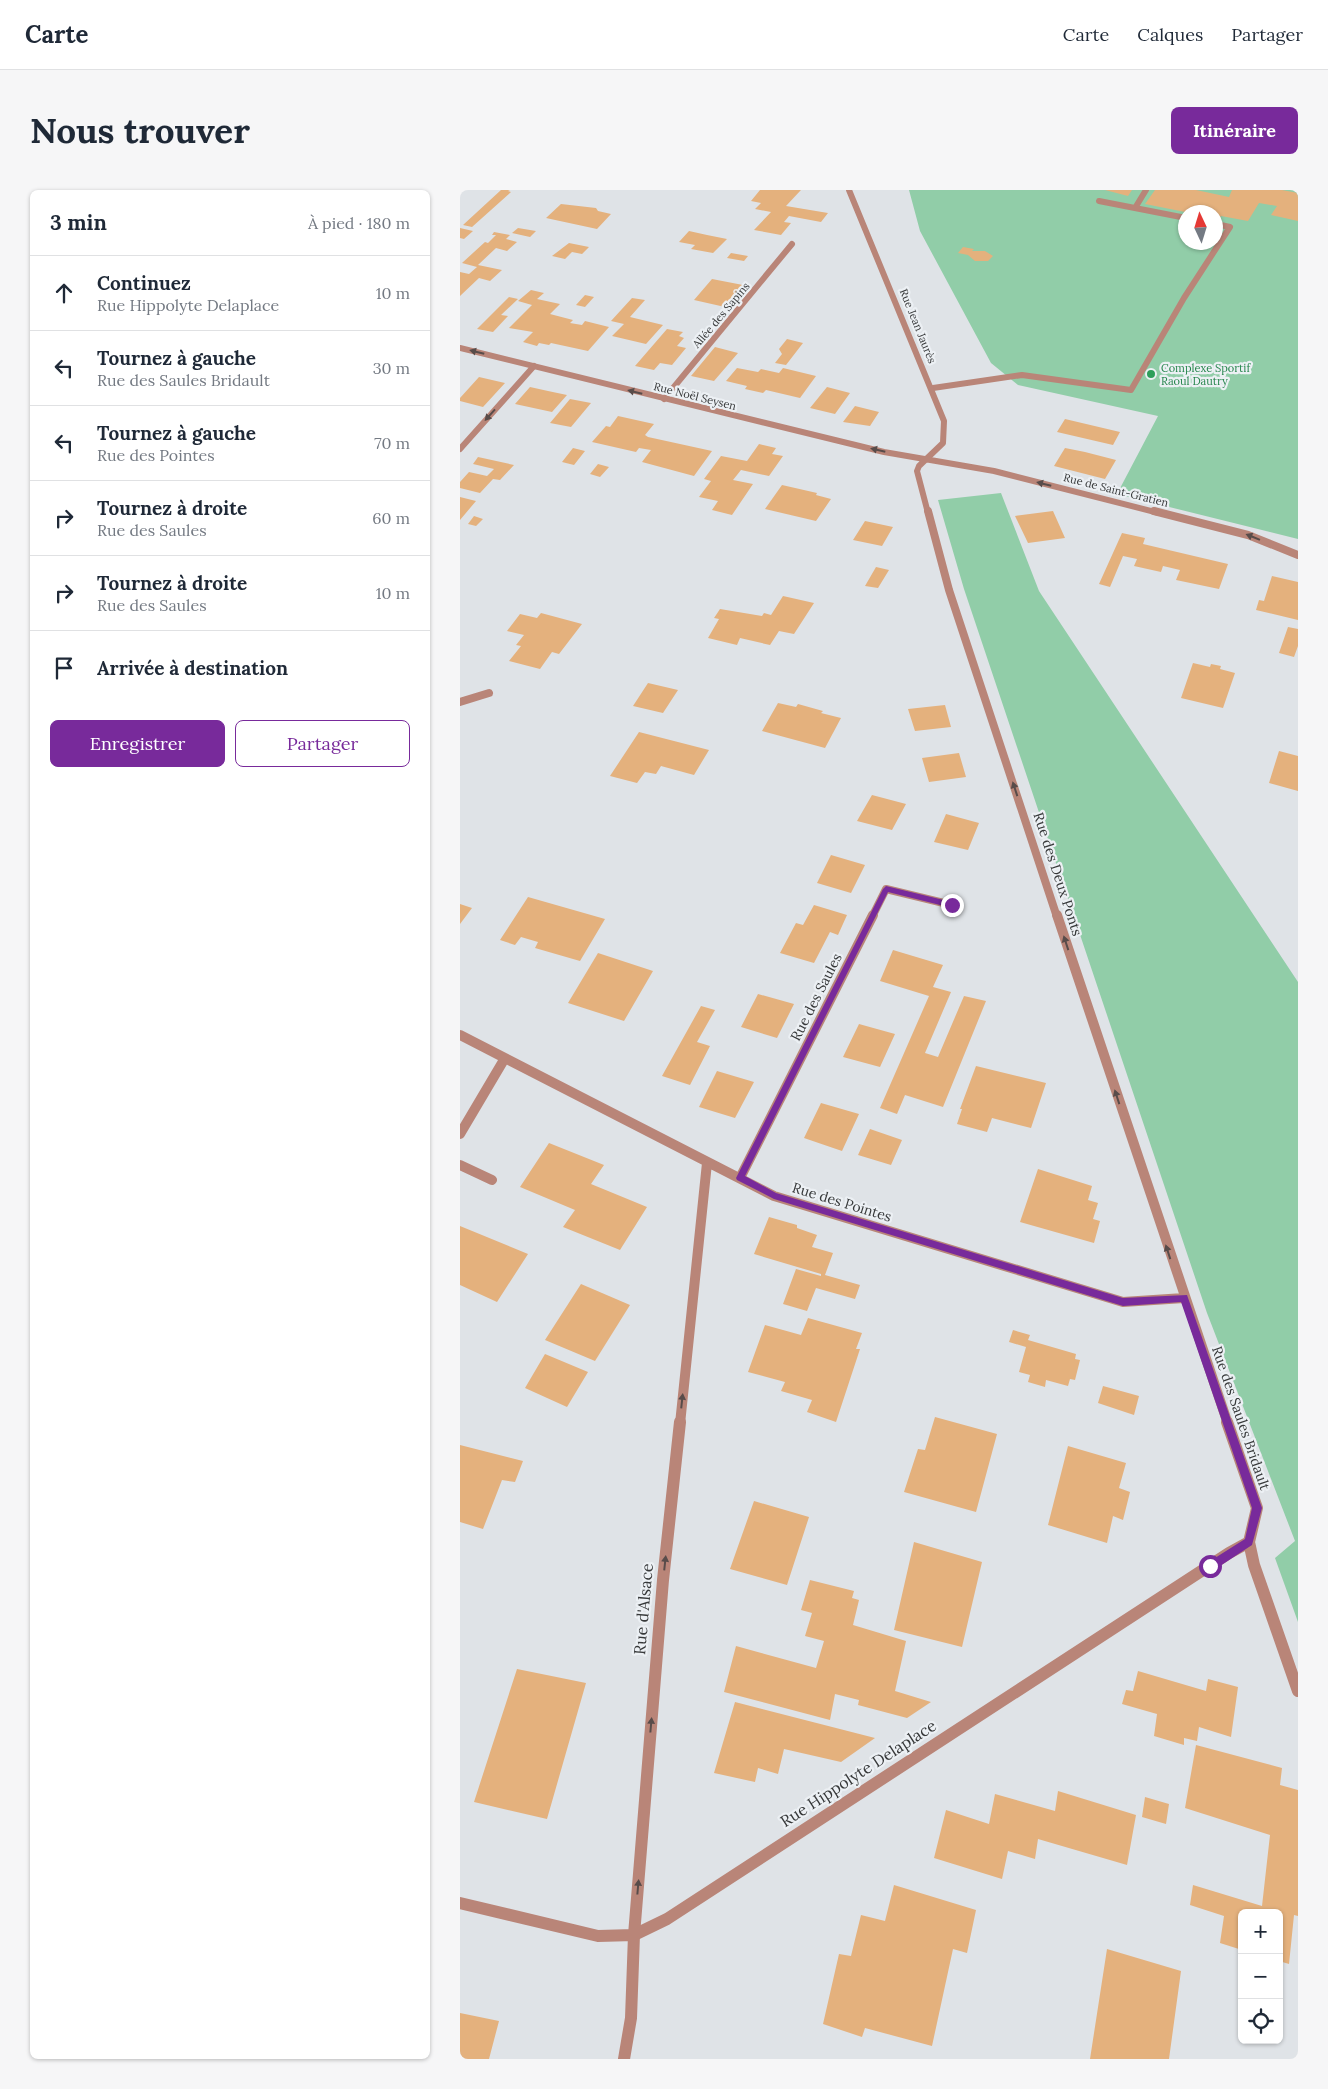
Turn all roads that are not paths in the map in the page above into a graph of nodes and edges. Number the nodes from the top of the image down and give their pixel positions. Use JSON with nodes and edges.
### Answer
{"nodes":[{"id":1,"x":849,"y":190,"type":"edge"},
{"id":2,"x":856,"y":190,"type":"edge"},
{"id":3,"x":1146,"y":190,"type":"edge"},
{"id":4,"x":854,"y":198,"type":"junction"},
{"id":5,"x":1099,"y":201,"type":"dead end"},
{"id":6,"x":1135,"y":208,"type":"junction"},
{"id":7,"x":1178,"y":216,"type":"edge"},
{"id":8,"x":1223,"y":226,"type":"edge"},
{"id":9,"x":1223,"y":238,"type":"edge"},
{"id":10,"x":792,"y":244,"type":"dead end"},
{"id":11,"x":1215,"y":250,"type":"edge"},
{"id":12,"x":460,"y":348,"type":"edge"},
{"id":13,"x":534,"y":366,"type":"junction"},
{"id":14,"x":933,"y":388,"type":"junction"},
{"id":15,"x":664,"y":399,"type":"junction"},
{"id":16,"x":460,"y":449,"type":"edge"},
{"id":17,"x":926,"y":459,"type":"junction"},
{"id":18,"x":1298,"y":555,"type":"edge"},
{"id":19,"x":489,"y":693,"type":"dead end"},
{"id":20,"x":460,"y":702,"type":"edge"},
{"id":21,"x":952,"y":905,"type":"dead end"},
{"id":22,"x":460,"y":1035,"type":"edge"},
{"id":23,"x":506,"y":1058,"type":"junction"},
{"id":24,"x":460,"y":1134,"type":"edge"},
{"id":25,"x":707,"y":1163,"type":"junction"},
{"id":26,"x":460,"y":1165,"type":"edge"},
{"id":27,"x":740,"y":1178,"type":"junction"},
{"id":28,"x":492,"y":1180,"type":"dead end"},
{"id":29,"x":1184,"y":1298,"type":"junction"},
{"id":30,"x":1249,"y":1542,"type":"junction"},
{"id":31,"x":1298,"y":1691,"type":"edge"},
{"id":32,"x":460,"y":1903,"type":"edge"},
{"id":33,"x":634,"y":1935,"type":"junction"},
{"id":34,"x":624,"y":2059,"type":"edge"}],
"edges":[{"from":1,"to":4,"type":"street","name":"Rue Jean Jaurès"},
{"from":2,"to":4,"type":"street"},
{"from":3,"to":6,"type":"street"},
{"from":4,"to":14,"type":"street","name":"Rue Jean Jaurès"},
{"from":5,"to":6,"type":"street"},
{"from":6,"to":7,"type":"street"},
{"from":8,"to":9,"type":"street"},
{"from":10,"to":15,"type":"street","name":"Allée des Sapins"},
{"from":11,"to":14,"type":"street"},
{"from":13,"to":12,"type":"street","name":"Rue Noël Seysen","one_way":true},
{"from":15,"to":13,"type":"street","name":"Rue Noël Seysen","one_way":true},
{"from":13,"to":16,"type":"street","one_way":true},
{"from":14,"to":17,"type":"street","name":"Rue Jean Jaurès"},
{"from":17,"to":15,"type":"street","name":"Rue Noël Seysen","one_way":true},
{"from":18,"to":17,"type":"street","name":"Rue de Saint-Gratien","one_way":true},
{"from":29,"to":17,"type":"street","name":"Rue des Deux Ponts","one_way":true},
{"from":19,"to":20,"type":"street"},
{"from":21,"to":27,"type":"street","name":"Rue des Saules"},
{"from":22,"to":23,"type":"street","name":"Rue des Pointes"},
{"from":23,"to":24,"type":"street"},
{"from":23,"to":25,"type":"street","name":"Rue des Pointes"},
{"from":25,"to":27,"type":"street","name":"Rue des Pointes"},
{"from":33,"to":25,"type":"street","name":"Rue d'Alsace","one_way":true},
{"from":26,"to":28,"type":"street"},
{"from":27,"to":29,"type":"street","name":"Rue des Pointes"},
{"from":29,"to":30,"type":"street","name":"Rue des Saules Bridault"},
{"from":30,"to":31,"type":"street","name":"Rue des Saules Bridault"},
{"from":30,"to":33,"type":"street","name":"Rue Hippolyte Delaplace"},
{"from":32,"to":33,"type":"street","name":"Rue Hippolyte Delaplace"},
{"from":33,"to":34,"type":"street","name":"Rue d'Alsace"}]}
